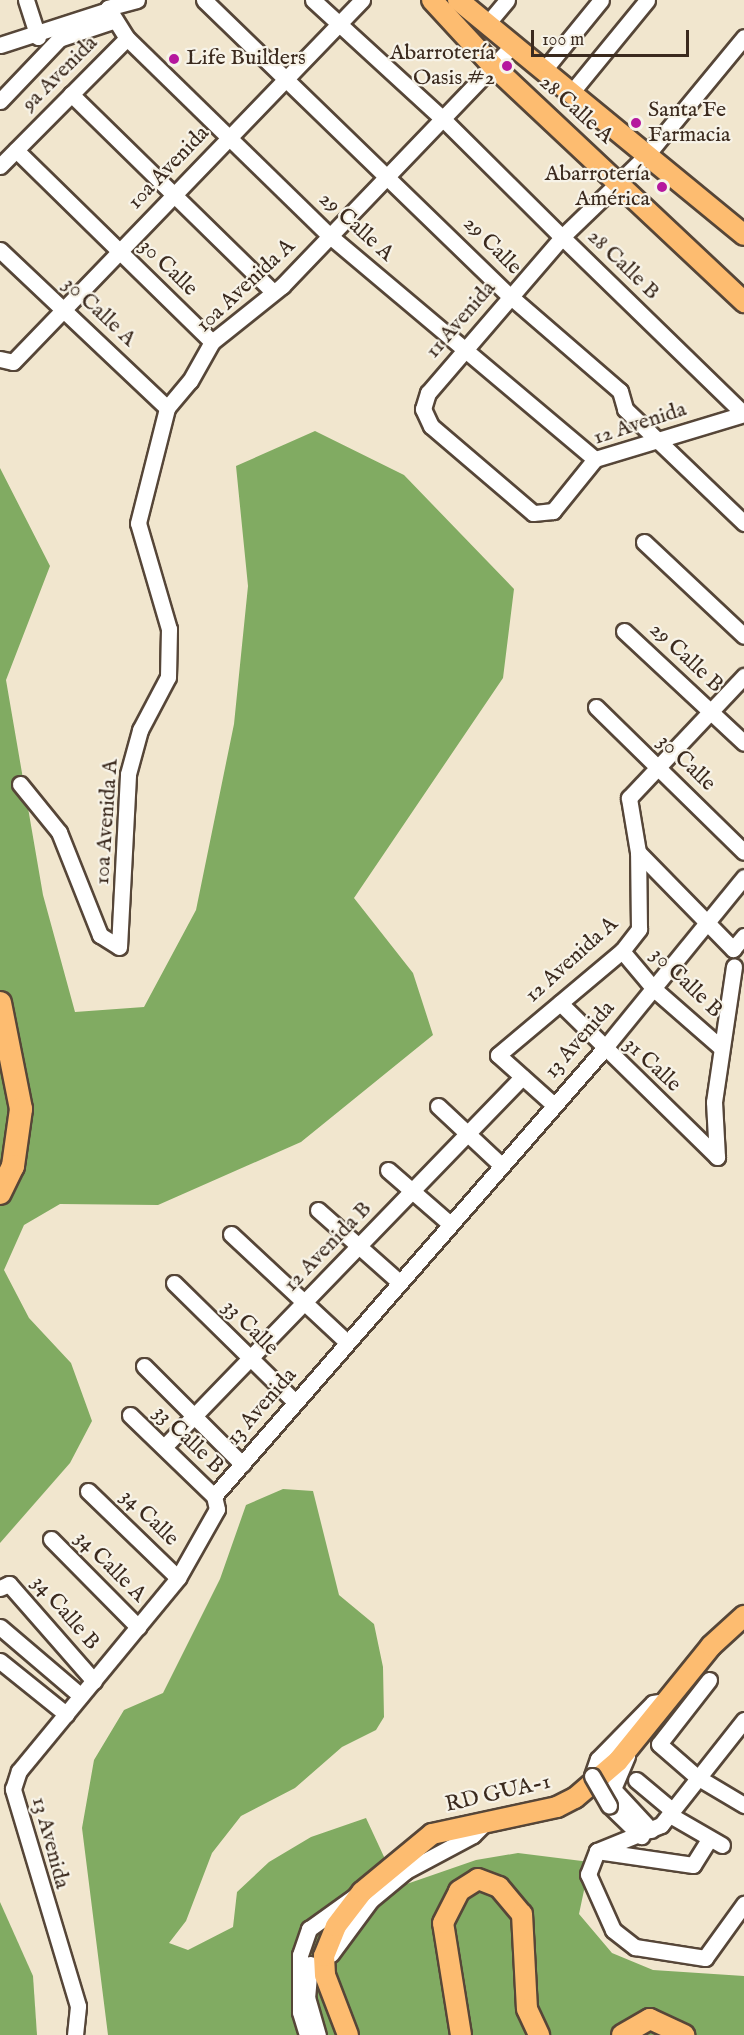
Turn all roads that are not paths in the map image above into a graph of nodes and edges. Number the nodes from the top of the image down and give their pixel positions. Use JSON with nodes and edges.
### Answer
{"nodes":[{"id":1,"x":26,"y":0,"type":"edge"},
{"id":2,"x":137,"y":0,"type":"edge"},
{"id":3,"x":204,"y":0,"type":"edge"},
{"id":4,"x":313,"y":0,"type":"edge"},
{"id":5,"x":362,"y":0,"type":"edge"},
{"id":6,"x":432,"y":0,"type":"edge"},
{"id":7,"x":459,"y":0,"type":"edge"},
{"id":8,"x":507,"y":0,"type":"edge"},
{"id":9,"x":601,"y":0,"type":"edge"},
{"id":10,"x":647,"y":0,"type":"edge"},
{"id":11,"x":110,"y":13,"type":"junction"},
{"id":12,"x":487,"y":24,"type":"junction"},
{"id":13,"x":338,"y":25,"type":"junction"},
{"id":14,"x":38,"y":37,"type":"junction"},
{"id":15,"x":744,"y":37,"type":"edge"},
{"id":16,"x":127,"y":38,"type":"junction"},
{"id":17,"x":0,"y":45,"type":"edge"},
{"id":18,"x":512,"y":46,"type":"junction"},
{"id":19,"x":493,"y":66,"type":"junction"},
{"id":20,"x":544,"y":70,"type":"junction"},
{"id":21,"x":284,"y":80,"type":"junction"},
{"id":22,"x":6,"y":89,"type":"edge"},
{"id":23,"x":571,"y":93,"type":"junction"},
{"id":24,"x":72,"y":94,"type":"junction"},
{"id":25,"x":0,"y":101,"type":"edge"},
{"id":26,"x":443,"y":119,"type":"junction"},
{"id":27,"x":229,"y":138,"type":"junction"},
{"id":28,"x":16,"y":150,"type":"junction"},
{"id":29,"x":646,"y":156,"type":"junction"},
{"id":30,"x":0,"y":166,"type":"edge"},
{"id":31,"x":389,"y":175,"type":"junction"},
{"id":32,"x":620,"y":182,"type":"junction"},
{"id":33,"x":174,"y":195,"type":"junction"},
{"id":34,"x":744,"y":235,"type":"edge"},
{"id":35,"x":330,"y":236,"type":"junction"},
{"id":36,"x":562,"y":237,"type":"junction"},
{"id":37,"x":0,"y":250,"type":"edge"},
{"id":38,"x":119,"y":252,"type":"junction"},
{"id":39,"x":272,"y":291,"type":"junction"},
{"id":40,"x":512,"y":297,"type":"junction"},
{"id":41,"x":744,"y":302,"type":"edge"},
{"id":42,"x":63,"y":310,"type":"junction"},
{"id":43,"x":212,"y":342,"type":"junction"},
{"id":44,"x":462,"y":350,"type":"junction"},
{"id":45,"x":3,"y":360,"type":"edge"},
{"id":46,"x":167,"y":408,"type":"junction"},
{"id":47,"x":744,"y":414,"type":"edge"},
{"id":48,"x":660,"y":442,"type":"junction"},
{"id":49,"x":595,"y":459,"type":"junction"},
{"id":50,"x":533,"y":513,"type":"joint"},
{"id":51,"x":744,"y":523,"type":"edge"},
{"id":52,"x":644,"y":542,"type":"dead end"},
{"id":53,"x":624,"y":631,"type":"dead end"},
{"id":54,"x":744,"y":636,"type":"edge"},
{"id":55,"x":744,"y":676,"type":"edge"},
{"id":56,"x":596,"y":707,"type":"dead end"},
{"id":57,"x":710,"y":711,"type":"junction"},
{"id":58,"x":744,"y":743,"type":"edge"},
{"id":59,"x":657,"y":768,"type":"junction"},
{"id":60,"x":20,"y":784,"type":"dead end"},
{"id":61,"x":638,"y":852,"type":"junction"},
{"id":62,"x":744,"y":852,"type":"edge"},
{"id":63,"x":744,"y":877,"type":"edge"},
{"id":64,"x":706,"y":924,"type":"junction"},
{"id":65,"x":744,"y":936,"type":"edge"},
{"id":66,"x":622,"y":951,"type":"junction"},
{"id":67,"x":734,"y":966,"type":"dead end"},
{"id":68,"x":654,"y":989,"type":"junction"},
{"id":69,"x":0,"y":1003,"type":"edge"},
{"id":70,"x":560,"y":1003,"type":"junction"},
{"id":71,"x":719,"y":1046,"type":"junction"},
{"id":72,"x":603,"y":1050,"type":"junction"},
{"id":73,"x":0,"y":1059,"type":"edge"},
{"id":74,"x":522,"y":1077,"type":"junction"},
{"id":75,"x":554,"y":1105,"type":"junction"},
{"id":76,"x":438,"y":1106,"type":"dead end"},
{"id":77,"x":467,"y":1133,"type":"junction"},
{"id":78,"x":0,"y":1161,"type":"edge"},
{"id":79,"x":501,"y":1165,"type":"junction"},
{"id":80,"x":388,"y":1170,"type":"dead end"},
{"id":81,"x":412,"y":1191,"type":"junction"},
{"id":82,"x":0,"y":1192,"type":"edge"},
{"id":83,"x":318,"y":1210,"type":"dead end"},
{"id":84,"x":449,"y":1223,"type":"junction"},
{"id":85,"x":231,"y":1234,"type":"dead end"},
{"id":86,"x":360,"y":1246,"type":"junction"},
{"id":87,"x":399,"y":1282,"type":"junction"},
{"id":88,"x":174,"y":1283,"type":"dead end"},
{"id":89,"x":306,"y":1304,"type":"junction"},
{"id":90,"x":347,"y":1342,"type":"junction"},
{"id":91,"x":248,"y":1359,"type":"junction"},
{"id":92,"x":144,"y":1366,"type":"dead end"},
{"id":93,"x":295,"y":1402,"type":"junction"},
{"id":94,"x":130,"y":1415,"type":"dead end"},
{"id":95,"x":194,"y":1416,"type":"junction"},
{"id":96,"x":164,"y":1447,"type":"junction"},
{"id":97,"x":242,"y":1464,"type":"junction"},
{"id":98,"x":88,"y":1491,"type":"dead end"},
{"id":99,"x":214,"y":1496,"type":"junction"},
{"id":100,"x":51,"y":1539,"type":"dead end"},
{"id":101,"x":178,"y":1578,"type":"junction"},
{"id":102,"x":0,"y":1588,"type":"edge"},
{"id":103,"x":744,"y":1616,"type":"edge"},
{"id":104,"x":0,"y":1627,"type":"edge"},
{"id":105,"x":138,"y":1627,"type":"junction"},
{"id":106,"x":0,"y":1661,"type":"edge"},
{"id":107,"x":94,"y":1680,"type":"junction"},
{"id":108,"x":709,"y":1680,"type":"dead end"},
{"id":109,"x":81,"y":1696,"type":"junction"},
{"id":110,"x":666,"y":1701,"type":"junction"},
{"id":111,"x":66,"y":1714,"type":"junction"},
{"id":112,"x":744,"y":1720,"type":"edge"},
{"id":113,"x":634,"y":1740,"type":"junction"},
{"id":114,"x":697,"y":1777,"type":"junction"},
{"id":115,"x":636,"y":1780,"type":"dead end"},
{"id":116,"x":744,"y":1805,"type":"edge"},
{"id":117,"x":672,"y":1813,"type":"junction"},
{"id":118,"x":487,"y":1821,"type":"junction"},
{"id":119,"x":646,"y":1833,"type":"junction"},
{"id":120,"x":597,"y":1851,"type":"junction"},
{"id":121,"x":362,"y":1892,"type":"junction"},
{"id":122,"x":744,"y":1904,"type":"edge"},
{"id":123,"x":303,"y":1945,"type":"junction"},
{"id":124,"x":328,"y":1951,"type":"junction"},
{"id":125,"x":310,"y":1964,"type":"dead end"},
{"id":126,"x":75,"y":2035,"type":"edge"},
{"id":127,"x":307,"y":2035,"type":"edge"},
{"id":128,"x":318,"y":2035,"type":"edge"},
{"id":129,"x":348,"y":2035,"type":"edge"},
{"id":130,"x":461,"y":2035,"type":"edge"},
{"id":131,"x":539,"y":2035,"type":"edge"},
{"id":132,"x":622,"y":2035,"type":"edge"},
{"id":133,"x":685,"y":2035,"type":"edge"}],
"edges":[{"from":1,"to":14,"type":"street"},
{"from":2,"to":11,"type":"street","name":"9a Avenida"},
{"from":3,"to":21,"type":"street","name":"29 Calle"},
{"from":4,"to":13,"type":"street","name":"28 Calle B"},
{"from":5,"to":13,"type":"street","name":"10a Avenida"},
{"from":6,"to":19,"type":"main road","name":"28 Calle A"},
{"from":7,"to":12,"type":"main road"},
{"from":8,"to":12,"type":"street"},
{"from":9,"to":20,"type":"street"},
{"from":10,"to":23,"type":"street"},
{"from":11,"to":14,"type":"street"},
{"from":11,"to":16,"type":"street","name":"29 Calle A"},
{"from":11,"to":22,"type":"street"},
{"from":12,"to":18,"type":"main road"},
{"from":13,"to":21,"type":"street","name":"10a Avenida"},
{"from":13,"to":26,"type":"street","name":"28 Calle B"},
{"from":14,"to":17,"type":"street"},
{"from":15,"to":29,"type":"street","name":"11 Avenida"},
{"from":16,"to":24,"type":"street","name":"9a Avenida"},
{"from":16,"to":27,"type":"street","name":"29 Calle A"},
{"from":18,"to":19,"type":"street","name":"10a Avenida A"},
{"from":18,"to":20,"type":"main road"},
{"from":19,"to":26,"type":"street","name":"10a Avenida A"},
{"from":19,"to":32,"type":"main road","name":"28 Calle A"},
{"from":20,"to":23,"type":"main road"},
{"from":21,"to":27,"type":"street","name":"10a Avenida"},
{"from":21,"to":31,"type":"street","name":"29 Calle"},
{"from":22,"to":25,"type":"street"},
{"from":23,"to":29,"type":"main road"},
{"from":24,"to":28,"type":"street","name":"9a Avenida"},
{"from":24,"to":33,"type":"street"},
{"from":26,"to":31,"type":"street","name":"10a Avenida A"},
{"from":26,"to":36,"type":"street","name":"28 Calle B"},
{"from":27,"to":33,"type":"street","name":"10a Avenida"},
{"from":27,"to":35,"type":"street","name":"29 Calle A"},
{"from":28,"to":30,"type":"street","name":"9a Avenida"},
{"from":28,"to":38,"type":"street","name":"30 Calle"},
{"from":29,"to":32,"type":"street","name":"11 Avenida"},
{"from":29,"to":34,"type":"main road"},
{"from":31,"to":35,"type":"street","name":"10a Avenida A"},
{"from":31,"to":40,"type":"street","name":"29 Calle"},
{"from":32,"to":36,"type":"street","name":"11 Avenida"},
{"from":32,"to":41,"type":"main road","name":"28 Calle A"},
{"from":33,"to":38,"type":"street","name":"10a Avenida"},
{"from":33,"to":39,"type":"street"},
{"from":35,"to":39,"type":"street","name":"10a Avenida A"},
{"from":35,"to":44,"type":"street","name":"29 Calle A"},
{"from":36,"to":40,"type":"street","name":"11 Avenida"},
{"from":36,"to":47,"type":"street","name":"28 Calle B"},
{"from":37,"to":42,"type":"street","name":"30 Calle A"},
{"from":38,"to":42,"type":"street","name":"10a Avenida"},
{"from":38,"to":43,"type":"street","name":"30 Calle"},
{"from":39,"to":43,"type":"street","name":"10a Avenida A"},
{"from":40,"to":44,"type":"street","name":"11 Avenida"},
{"from":40,"to":48,"type":"street","name":"29 Calle"},
{"from":42,"to":45,"type":"street","name":"10a Avenida"},
{"from":42,"to":46,"type":"street","name":"30 Calle A"},
{"from":43,"to":46,"type":"street","name":"10a Avenida A"},
{"from":44,"to":49,"type":"street","name":"29 Calle A"},
{"from":44,"to":50,"type":"street","name":"11 Avenida"},
{"from":46,"to":60,"type":"street","name":"10a Avenida A"},
{"from":47,"to":48,"type":"street","name":"12 Avenida"},
{"from":48,"to":49,"type":"street","name":"12 Avenida"},
{"from":48,"to":51,"type":"street","name":"29 Calle"},
{"from":49,"to":50,"type":"street","name":"12 Avenida"},
{"from":52,"to":54,"type":"street"},
{"from":53,"to":57,"type":"street","name":"29 Calle B"},
{"from":55,"to":57,"type":"street","name":"12 Avenida A"},
{"from":56,"to":59,"type":"street","name":"30 Calle"},
{"from":57,"to":58,"type":"street","name":"29 Calle B"},
{"from":57,"to":59,"type":"street","name":"12 Avenida A"},
{"from":59,"to":61,"type":"street","name":"12 Avenida A"},
{"from":59,"to":62,"type":"street","name":"30 Calle"},
{"from":61,"to":64,"type":"street"},
{"from":61,"to":66,"type":"street","name":"12 Avenida A"},
{"from":63,"to":64,"type":"street","name":"13 Avenida"},
{"from":64,"to":65,"type":"street"},
{"from":64,"to":68,"type":"street","name":"13 Avenida"},
{"from":66,"to":68,"type":"street","name":"30 Calle B"},
{"from":66,"to":70,"type":"street","name":"12 Avenida A"},
{"from":67,"to":71,"type":"street"},
{"from":68,"to":71,"type":"street","name":"30 Calle B"},
{"from":68,"to":72,"type":"street","name":"13 Avenida"},
{"from":69,"to":82,"type":"highway"},
{"from":70,"to":72,"type":"street","name":"31 Calle"},
{"from":70,"to":74,"type":"street","name":"12 Avenida A"},
{"from":71,"to":72,"type":"street","name":"31 Calle"},
{"from":72,"to":75,"type":"street","name":"13 Avenida"},
{"from":73,"to":78,"type":"highway"},
{"from":74,"to":75,"type":"street"},
{"from":74,"to":77,"type":"street","name":"12 Avenida B"},
{"from":75,"to":79,"type":"street","name":"13 Avenida"},
{"from":76,"to":77,"type":"street"},
{"from":77,"to":79,"type":"street"},
{"from":77,"to":81,"type":"street","name":"12 Avenida B"},
{"from":79,"to":84,"type":"street","name":"13 Avenida"},
{"from":80,"to":81,"type":"street"},
{"from":81,"to":84,"type":"street"},
{"from":81,"to":86,"type":"street","name":"12 Avenida B"},
{"from":83,"to":86,"type":"street"},
{"from":84,"to":87,"type":"street","name":"13 Avenida"},
{"from":85,"to":89,"type":"street"},
{"from":86,"to":87,"type":"street"},
{"from":86,"to":89,"type":"street","name":"12 Avenida B"},
{"from":87,"to":90,"type":"street","name":"13 Avenida"},
{"from":88,"to":91,"type":"street","name":"33 Calle"},
{"from":89,"to":90,"type":"street"},
{"from":89,"to":91,"type":"street","name":"12 Avenida B"},
{"from":90,"to":93,"type":"street","name":"13 Avenida"},
{"from":91,"to":93,"type":"street","name":"33 Calle"},
{"from":91,"to":95,"type":"street","name":"12 Avenida B"},
{"from":92,"to":95,"type":"street"},
{"from":93,"to":97,"type":"street","name":"13 Avenida"},
{"from":94,"to":96,"type":"street","name":"33 Calle B"},
{"from":95,"to":96,"type":"street","name":"12 Avenida B"},
{"from":95,"to":97,"type":"street"},
{"from":96,"to":99,"type":"street","name":"33 Calle B"},
{"from":97,"to":99,"type":"street","name":"13 Avenida"},
{"from":98,"to":101,"type":"street","name":"34 Calle"},
{"from":99,"to":101,"type":"street","name":"13 Avenida"},
{"from":100,"to":105,"type":"street","name":"34 Calle A"},
{"from":101,"to":105,"type":"street","name":"13 Avenida"},
{"from":102,"to":107,"type":"street","name":"34 Calle B"},
{"from":103,"to":110,"type":"main road","name":"RD GUA-1"},
{"from":104,"to":109,"type":"street"},
{"from":105,"to":107,"type":"street","name":"13 Avenida"},
{"from":106,"to":111,"type":"street"},
{"from":107,"to":109,"type":"street","name":"13 Avenida"},
{"from":108,"to":114,"type":"street"},
{"from":109,"to":111,"type":"street","name":"13 Avenida"},
{"from":110,"to":113,"type":"main road","name":"RD GUA-1"},
{"from":110,"to":119,"type":"street","bridge":true},
{"from":111,"to":126,"type":"street","name":"13 Avenida"},
{"from":112,"to":114,"type":"street"},
{"from":113,"to":118,"type":"main road","name":"RD GUA-1"},
{"from":113,"to":119,"type":"street"},
{"from":114,"to":116,"type":"street"},
{"from":114,"to":117,"type":"street"},
{"from":115,"to":117,"type":"street"},
{"from":117,"to":119,"type":"street"},
{"from":117,"to":120,"type":"street"},
{"from":118,"to":121,"type":"main road","name":"RD GUA-1"},
{"from":118,"to":124,"type":"street"},
{"from":119,"to":120,"type":"street"},
{"from":120,"to":122,"type":"street"},
{"from":121,"to":123,"type":"street"},
{"from":121,"to":124,"type":"main road","name":"RD GUA-1"},
{"from":123,"to":124,"type":"street"},
{"from":123,"to":127,"type":"street"},
{"from":124,"to":129,"type":"main road","name":"RD GUA-1"},
{"from":125,"to":128,"type":"street"},
{"from":130,"to":131,"type":"main road"},
{"from":132,"to":133,"type":"main road"}]}
